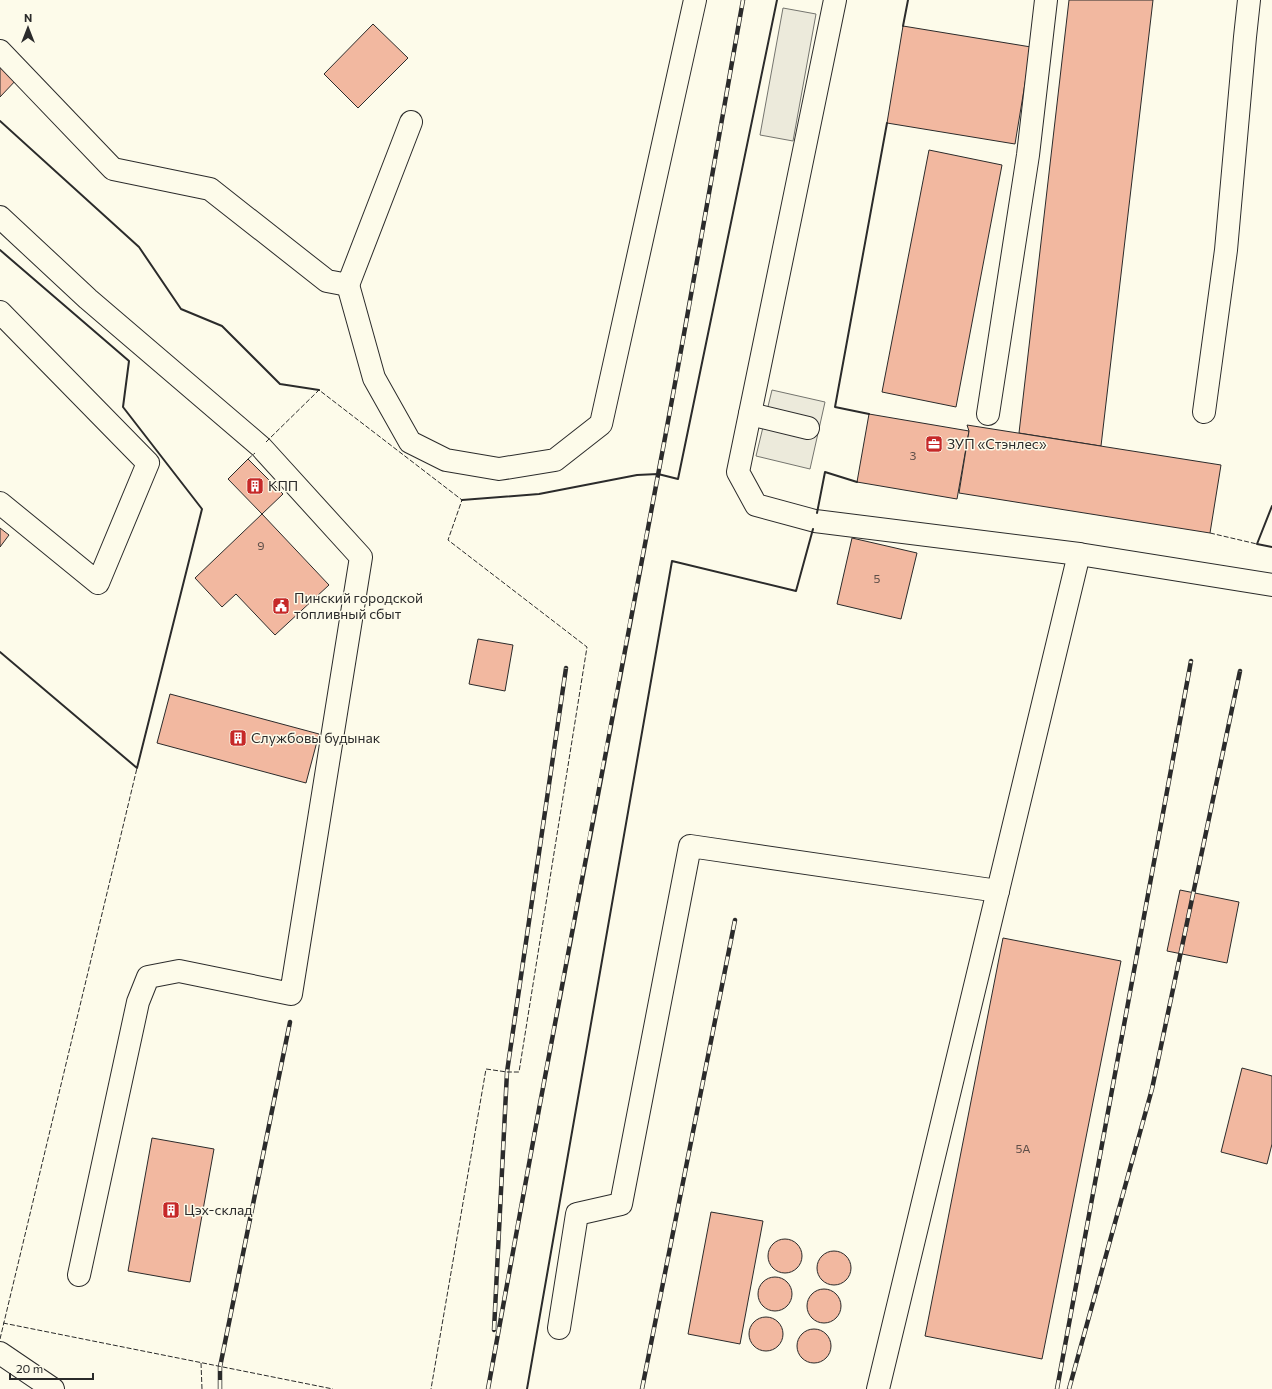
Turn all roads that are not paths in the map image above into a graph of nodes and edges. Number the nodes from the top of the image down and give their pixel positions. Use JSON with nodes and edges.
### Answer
{"nodes":[{"id":1,"x":695,"y":0,"type":"edge"},
{"id":2,"x":835,"y":0,"type":"edge"},
{"id":3,"x":1046,"y":0,"type":"edge"},
{"id":4,"x":1249,"y":0,"type":"edge"},
{"id":5,"x":0,"y":51,"type":"edge"},
{"id":6,"x":411,"y":122,"type":"dead end"},
{"id":7,"x":0,"y":217,"type":"edge"},
{"id":8,"x":348,"y":285,"type":"junction"},
{"id":9,"x":0,"y":312,"type":"edge"},
{"id":10,"x":1204,"y":412,"type":"dead end"},
{"id":11,"x":750,"y":414,"type":"junction"},
{"id":12,"x":988,"y":414,"type":"dead end"},
{"id":13,"x":808,"y":428,"type":"dead end"},
{"id":14,"x":0,"y":503,"type":"edge"},
{"id":15,"x":1079,"y":554,"type":"junction"},
{"id":16,"x":1272,"y":585,"type":"edge"},
{"id":17,"x":998,"y":892,"type":"junction"},
{"id":18,"x":79,"y":1275,"type":"dead end"},
{"id":19,"x":559,"y":1328,"type":"dead end"},
{"id":20,"x":0,"y":1353,"type":"edge"},
{"id":21,"x":53,"y":1389,"type":"edge"},
{"id":22,"x":878,"y":1389,"type":"edge"}],
"edges":[{"from":1,"to":8,"type":"lane"},
{"from":2,"to":11,"type":"lane"},
{"from":3,"to":12,"type":"lane"},
{"from":4,"to":10,"type":"lane"},
{"from":5,"to":8,"type":"lane"},
{"from":6,"to":8,"type":"lane"},
{"from":7,"to":18,"type":"lane"},
{"from":9,"to":14,"type":"lane"},
{"from":11,"to":13,"type":"lane"},
{"from":11,"to":15,"type":"lane"},
{"from":15,"to":16,"type":"lane"},
{"from":15,"to":17,"type":"lane"},
{"from":17,"to":19,"type":"lane"},
{"from":17,"to":22,"type":"lane"},
{"from":20,"to":21,"type":"lane"}]}
